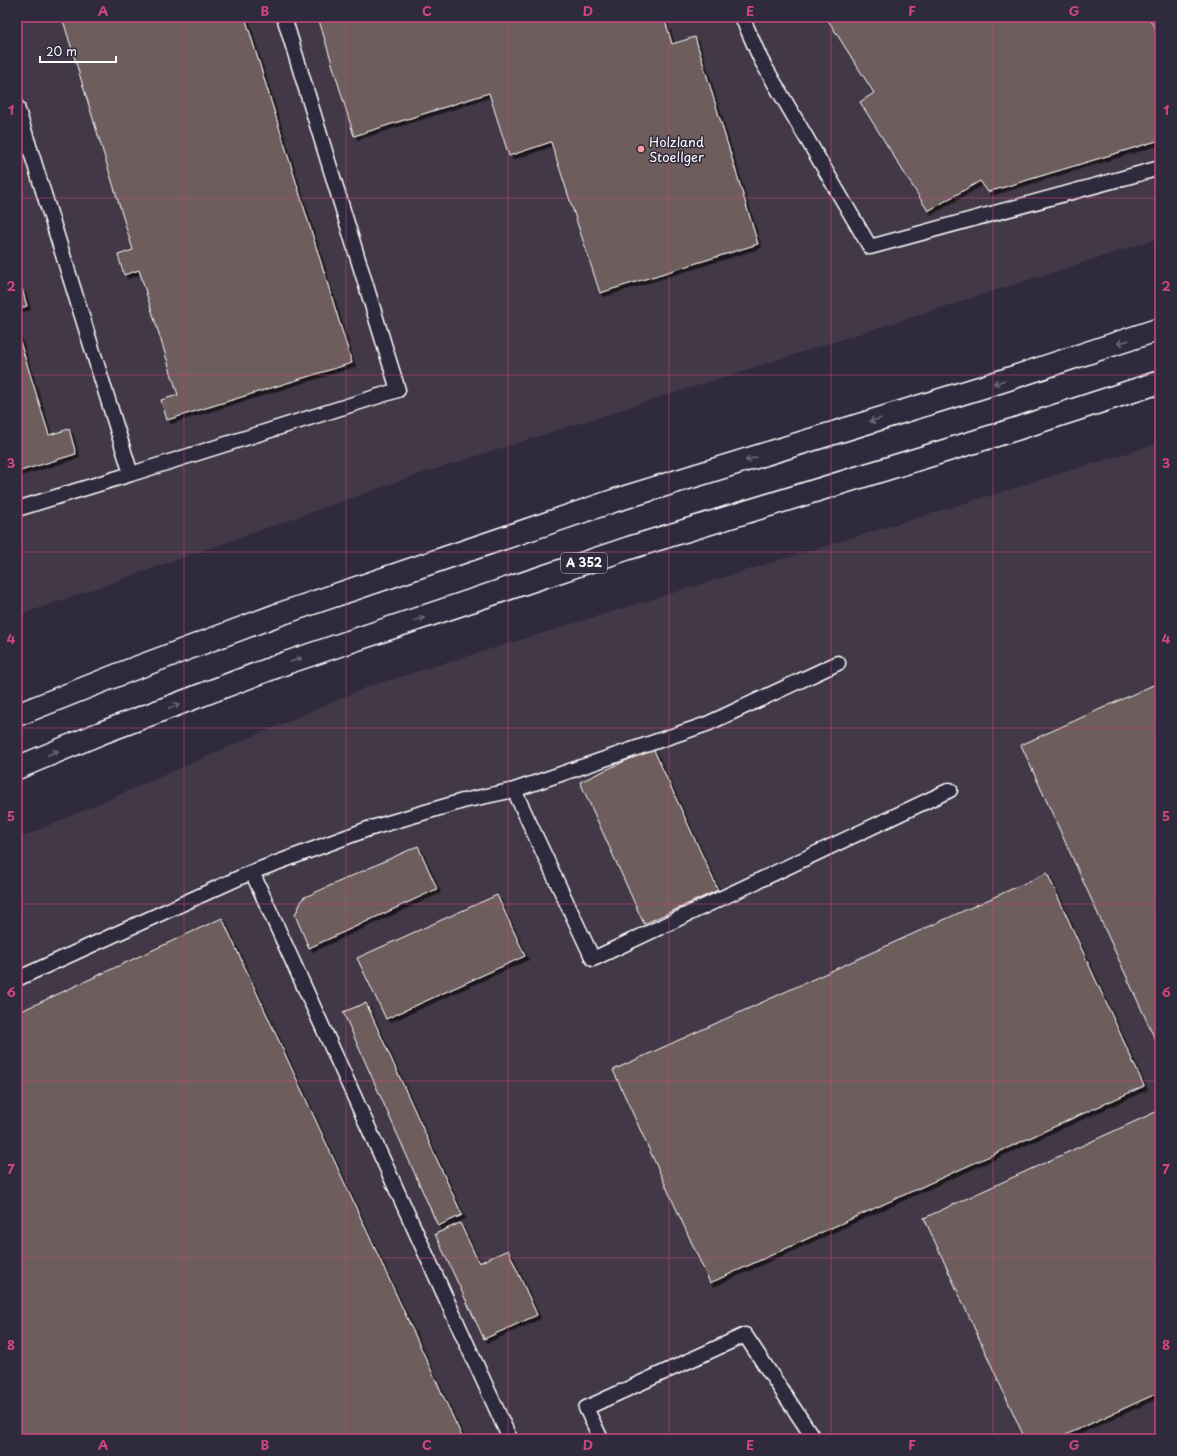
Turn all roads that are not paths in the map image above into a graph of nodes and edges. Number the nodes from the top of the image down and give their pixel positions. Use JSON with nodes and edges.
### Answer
{"nodes":[{"id":1,"x":284,"y":17,"type":"edge"},
{"id":2,"x":742,"y":17,"type":"edge"},
{"id":3,"x":17,"y":107,"type":"edge"},
{"id":4,"x":1160,"y":168,"type":"edge"},
{"id":5,"x":1160,"y":329,"type":"edge"},
{"id":6,"x":1160,"y":382,"type":"edge"},
{"id":7,"x":131,"y":474,"type":"junction"},
{"id":8,"x":17,"y":509,"type":"edge"},
{"id":9,"x":838,"y":663,"type":"dead end"},
{"id":10,"x":17,"y":714,"type":"edge"},
{"id":11,"x":17,"y":768,"type":"edge"},
{"id":12,"x":514,"y":790,"type":"junction"},
{"id":13,"x":950,"y":790,"type":"dead end"},
{"id":14,"x":252,"y":872,"type":"junction"},
{"id":15,"x":17,"y":979,"type":"edge"},
{"id":16,"x":510,"y":1439,"type":"edge"},
{"id":17,"x":600,"y":1439,"type":"edge"},
{"id":18,"x":814,"y":1439,"type":"edge"}],
"edges":[{"from":1,"to":7,"type":"lane"},
{"from":2,"to":4,"type":"lane"},
{"from":3,"to":7,"type":"lane"},
{"from":5,"to":10,"type":"highway","one_way":true},
{"from":11,"to":6,"type":"highway","number":"A 352","one_way":true},
{"from":7,"to":8,"type":"lane"},
{"from":9,"to":12,"type":"lane"},
{"from":12,"to":13,"type":"lane"},
{"from":12,"to":14,"type":"lane"},
{"from":14,"to":15,"type":"lane"},
{"from":14,"to":16,"type":"lane"},
{"from":17,"to":18,"type":"lane"}]}
